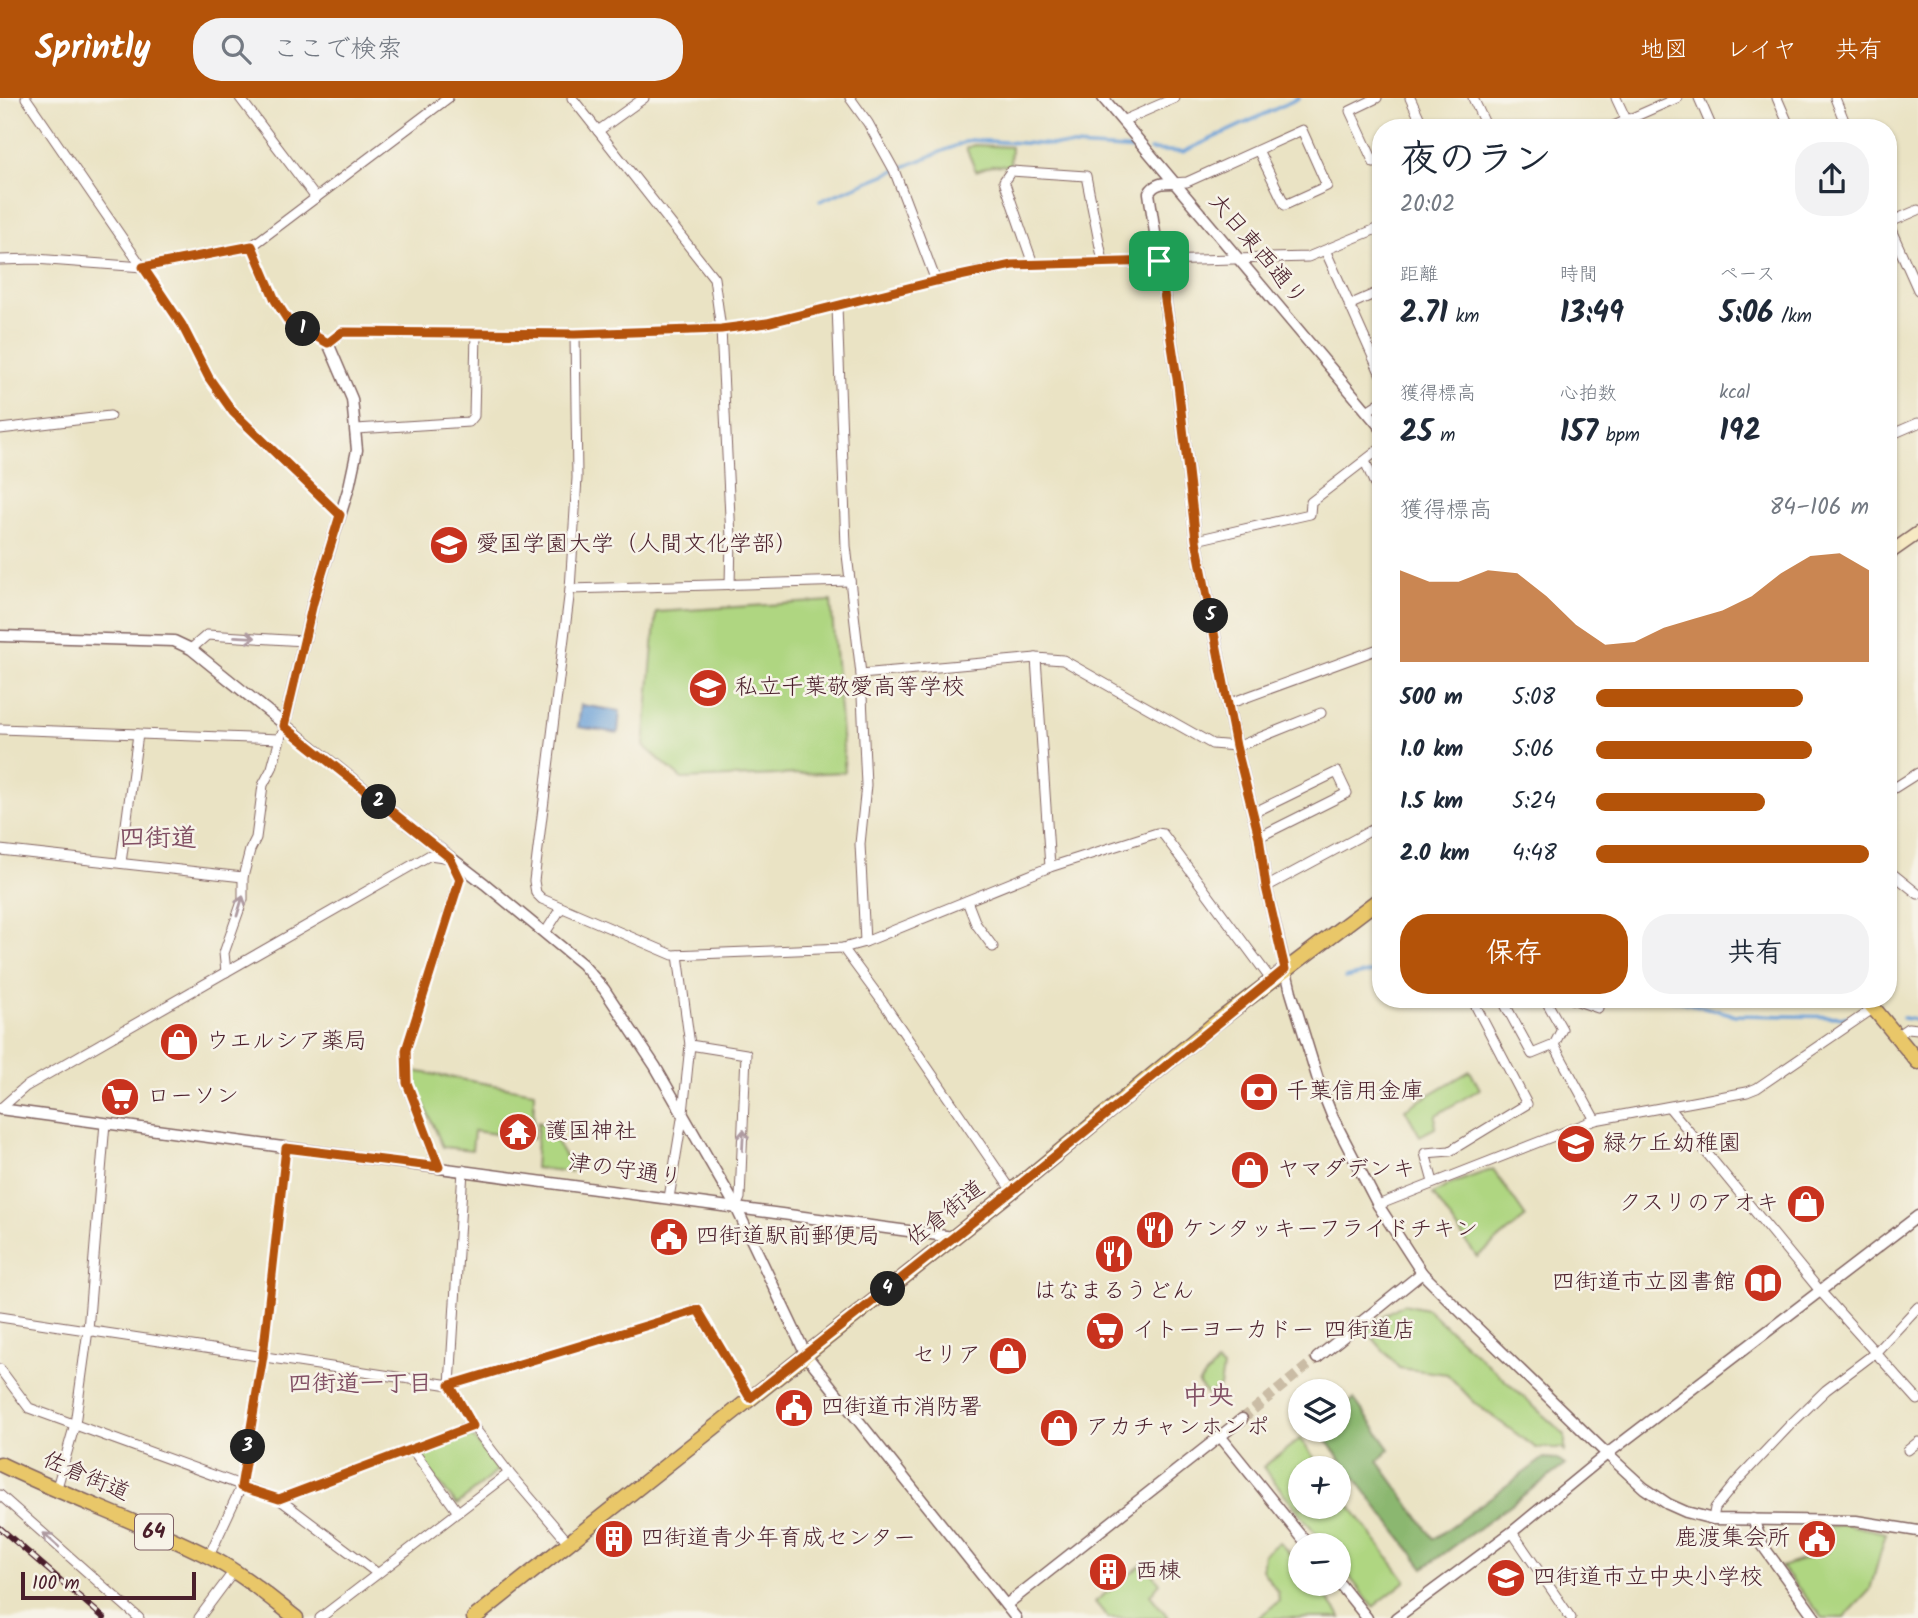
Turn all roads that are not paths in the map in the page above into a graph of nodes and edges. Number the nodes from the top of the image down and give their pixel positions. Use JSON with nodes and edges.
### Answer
{"nodes":[{"id":1,"x":26,"y":98,"type":"edge"},
{"id":2,"x":240,"y":98,"type":"edge"},
{"id":3,"x":448,"y":98,"type":"edge"},
{"id":4,"x":572,"y":98,"type":"edge"},
{"id":5,"x":644,"y":98,"type":"edge"},
{"id":6,"x":850,"y":98,"type":"edge"},
{"id":7,"x":1103,"y":98,"type":"edge"},
{"id":8,"x":1175,"y":98,"type":"edge"},
{"id":9,"x":1377,"y":98,"type":"edge"},
{"id":10,"x":1410,"y":98,"type":"edge"},
{"id":11,"x":1473,"y":98,"type":"edge"},
{"id":12,"x":1616,"y":98,"type":"edge"},
{"id":13,"x":1678,"y":98,"type":"edge"},
{"id":14,"x":1699,"y":98,"type":"edge"},
{"id":15,"x":1777,"y":98,"type":"edge"},
{"id":16,"x":1835,"y":98,"type":"edge"},
{"id":17,"x":1420,"y":119,"type":"edge"},
{"id":18,"x":1483,"y":119,"type":"edge"},
{"id":19,"x":1626,"y":119,"type":"edge"},
{"id":20,"x":1638,"y":119,"type":"edge"},
{"id":21,"x":1708,"y":119,"type":"edge"},
{"id":22,"x":1786,"y":119,"type":"edge"},
{"id":23,"x":1843,"y":119,"type":"edge"},
{"id":24,"x":1122,"y":121,"type":"junction"},
{"id":25,"x":598,"y":131,"type":"junction"},
{"id":26,"x":1258,"y":150,"type":"junction"},
{"id":27,"x":1372,"y":159,"type":"edge"},
{"id":28,"x":1173,"y":183,"type":"junction"},
{"id":29,"x":316,"y":198,"type":"junction"},
{"id":30,"x":1918,"y":210,"type":"edge"},
{"id":31,"x":1897,"y":219,"type":"edge"},
{"id":32,"x":1372,"y":232,"type":"edge"},
{"id":33,"x":1897,"y":243,"type":"edge"},
{"id":34,"x":252,"y":246,"type":"junction"},
{"id":35,"x":1326,"y":251,"type":"junction"},
{"id":36,"x":1237,"y":259,"type":"junction"},
{"id":37,"x":0,"y":260,"type":"edge"},
{"id":38,"x":1159,"y":261,"type":"junction"},
{"id":39,"x":1103,"y":262,"type":"junction"},
{"id":40,"x":1033,"y":264,"type":"junction"},
{"id":41,"x":143,"y":267,"type":"junction"},
{"id":42,"x":936,"y":281,"type":"junction"},
{"id":43,"x":1918,"y":290,"type":"edge"},
{"id":44,"x":1372,"y":295,"type":"edge"},
{"id":45,"x":1349,"y":304,"type":"junction"},
{"id":46,"x":837,"y":306,"type":"junction"},
{"id":47,"x":721,"y":329,"type":"junction"},
{"id":48,"x":476,"y":333,"type":"junction"},
{"id":49,"x":575,"y":334,"type":"junction"},
{"id":50,"x":328,"y":343,"type":"junction"},
{"id":51,"x":1371,"y":352,"type":"edge"},
{"id":52,"x":1372,"y":408,"type":"edge"},
{"id":53,"x":1367,"y":411,"type":"junction"},
{"id":54,"x":110,"y":416,"type":"dead end"},
{"id":55,"x":1372,"y":417,"type":"edge"},
{"id":56,"x":1918,"y":423,"type":"edge"},
{"id":57,"x":0,"y":429,"type":"edge"},
{"id":58,"x":356,"y":429,"type":"junction"},
{"id":59,"x":1897,"y":432,"type":"edge"},
{"id":60,"x":1372,"y":455,"type":"edge"},
{"id":61,"x":1365,"y":461,"type":"junction"},
{"id":62,"x":1372,"y":478,"type":"edge"},
{"id":63,"x":340,"y":515,"type":"junction"},
{"id":64,"x":1918,"y":533,"type":"edge"},
{"id":65,"x":1196,"y":540,"type":"junction"},
{"id":66,"x":1897,"y":548,"type":"edge"},
{"id":67,"x":850,"y":582,"type":"junction"},
{"id":68,"x":730,"y":585,"type":"junction"},
{"id":69,"x":570,"y":590,"type":"junction"},
{"id":70,"x":0,"y":636,"type":"edge"},
{"id":71,"x":304,"y":641,"type":"junction"},
{"id":72,"x":191,"y":649,"type":"junction"},
{"id":73,"x":1372,"y":651,"type":"edge"},
{"id":74,"x":1036,"y":657,"type":"junction"},
{"id":75,"x":861,"y":674,"type":"junction"},
{"id":76,"x":1228,"y":704,"type":"junction"},
{"id":77,"x":1321,"y":713,"type":"dead end"},
{"id":78,"x":284,"y":726,"type":"junction"},
{"id":79,"x":0,"y":729,"type":"edge"},
{"id":80,"x":138,"y":734,"type":"junction"},
{"id":81,"x":280,"y":739,"type":"junction"},
{"id":82,"x":1236,"y":746,"type":"junction"},
{"id":83,"x":1918,"y":773,"type":"edge"},
{"id":84,"x":1897,"y":786,"type":"edge"},
{"id":85,"x":1253,"y":813,"type":"junction"},
{"id":86,"x":1372,"y":830,"type":"edge"},
{"id":87,"x":1259,"y":837,"type":"junction"},
{"id":88,"x":0,"y":850,"type":"edge"},
{"id":89,"x":450,"y":858,"type":"junction"},
{"id":90,"x":121,"y":863,"type":"junction"},
{"id":91,"x":1050,"y":867,"type":"junction"},
{"id":92,"x":243,"y":877,"type":"junction"},
{"id":93,"x":1897,"y":877,"type":"edge"},
{"id":94,"x":1266,"y":887,"type":"junction"},
{"id":95,"x":1918,"y":894,"type":"edge"},
{"id":96,"x":967,"y":901,"type":"junction"},
{"id":97,"x":1372,"y":905,"type":"edge"},
{"id":98,"x":561,"y":908,"type":"junction"},
{"id":99,"x":545,"y":933,"type":"junction"},
{"id":100,"x":865,"y":942,"type":"junction"},
{"id":101,"x":993,"y":947,"type":"dead end"},
{"id":102,"x":842,"y":948,"type":"junction"},
{"id":103,"x":678,"y":955,"type":"junction"},
{"id":104,"x":1285,"y":969,"type":"junction"},
{"id":105,"x":226,"y":972,"type":"junction"},
{"id":106,"x":1272,"y":981,"type":"junction"},
{"id":107,"x":1477,"y":1008,"type":"edge"},
{"id":108,"x":1507,"y":1008,"type":"edge"},
{"id":109,"x":1550,"y":1008,"type":"edge"},
{"id":110,"x":1865,"y":1008,"type":"edge"},
{"id":111,"x":1873,"y":1008,"type":"edge"},
{"id":112,"x":1918,"y":1029,"type":"edge"},
{"id":113,"x":1896,"y":1036,"type":"junction"},
{"id":114,"x":690,"y":1045,"type":"junction"},
{"id":115,"x":1554,"y":1045,"type":"junction"},
{"id":116,"x":1918,"y":1062,"type":"edge"},
{"id":117,"x":1669,"y":1107,"type":"junction"},
{"id":118,"x":0,"y":1109,"type":"edge"},
{"id":119,"x":683,"y":1113,"type":"junction"},
{"id":120,"x":1595,"y":1120,"type":"junction"},
{"id":121,"x":105,"y":1123,"type":"junction"},
{"id":122,"x":286,"y":1148,"type":"junction"},
{"id":123,"x":439,"y":1167,"type":"junction"},
{"id":124,"x":463,"y":1170,"type":"junction"},
{"id":125,"x":1433,"y":1182,"type":"junction"},
{"id":126,"x":1012,"y":1191,"type":"junction"},
{"id":127,"x":669,"y":1198,"type":"junction"},
{"id":128,"x":1378,"y":1205,"type":"junction"},
{"id":129,"x":736,"y":1207,"type":"junction"},
{"id":130,"x":1918,"y":1216,"type":"edge"},
{"id":131,"x":953,"y":1237,"type":"junction"},
{"id":132,"x":1422,"y":1273,"type":"junction"},
{"id":133,"x":1821,"y":1292,"type":"junction"},
{"id":134,"x":1918,"y":1307,"type":"edge"},
{"id":135,"x":0,"y":1317,"type":"edge"},
{"id":136,"x":88,"y":1330,"type":"junction"},
{"id":137,"x":1875,"y":1353,"type":"junction"},
{"id":138,"x":806,"y":1355,"type":"junction"},
{"id":139,"x":263,"y":1356,"type":"junction"},
{"id":140,"x":1317,"y":1358,"type":"tunnel mouth"},
{"id":141,"x":0,"y":1368,"type":"edge"},
{"id":142,"x":450,"y":1385,"type":"junction"},
{"id":143,"x":750,"y":1398,"type":"junction"},
{"id":144,"x":1918,"y":1400,"type":"edge"},
{"id":145,"x":1242,"y":1419,"type":"tunnel mouth"},
{"id":146,"x":75,"y":1424,"type":"junction"},
{"id":147,"x":473,"y":1426,"type":"junction"},
{"id":148,"x":1220,"y":1436,"type":"junction"},
{"id":149,"x":1918,"y":1442,"type":"edge"},
{"id":150,"x":412,"y":1449,"type":"junction"},
{"id":151,"x":1908,"y":1450,"type":"dead end"},
{"id":152,"x":1607,"y":1454,"type":"junction"},
{"id":153,"x":0,"y":1464,"type":"edge"},
{"id":154,"x":509,"y":1473,"type":"junction"},
{"id":155,"x":241,"y":1487,"type":"junction"},
{"id":156,"x":56,"y":1491,"type":"junction"},
{"id":157,"x":0,"y":1495,"type":"edge"},
{"id":158,"x":279,"y":1499,"type":"junction"},
{"id":159,"x":458,"y":1512,"type":"junction"},
{"id":160,"x":1713,"y":1519,"type":"junction"},
{"id":161,"x":1753,"y":1519,"type":"junction"},
{"id":162,"x":1918,"y":1531,"type":"edge"},
{"id":163,"x":1512,"y":1532,"type":"junction"},
{"id":164,"x":1298,"y":1533,"type":"edge"},
{"id":165,"x":568,"y":1542,"type":"junction"},
{"id":166,"x":209,"y":1556,"type":"junction"},
{"id":167,"x":234,"y":1571,"type":"junction"},
{"id":168,"x":377,"y":1573,"type":"junction"},
{"id":169,"x":1349,"y":1596,"type":"edge"},
{"id":170,"x":1006,"y":1605,"type":"junction"},
{"id":171,"x":139,"y":1618,"type":"edge"},
{"id":172,"x":199,"y":1618,"type":"edge"},
{"id":173,"x":296,"y":1618,"type":"edge"},
{"id":174,"x":320,"y":1618,"type":"edge"},
{"id":175,"x":474,"y":1618,"type":"edge"},
{"id":176,"x":1016,"y":1618,"type":"edge"},
{"id":177,"x":1367,"y":1618,"type":"edge"},
{"id":178,"x":1396,"y":1618,"type":"edge"},
{"id":179,"x":1571,"y":1618,"type":"edge"},
{"id":180,"x":1815,"y":1618,"type":"edge"}],
"edges":[{"from":1,"to":41,"type":"street"},
{"from":2,"to":29,"type":"street"},
{"from":3,"to":29,"type":"street"},
{"from":4,"to":25,"type":"street"},
{"from":5,"to":25,"type":"street"},
{"from":6,"to":42,"type":"street"},
{"from":7,"to":24,"type":"street","name":"大日東西通り"},
{"from":8,"to":24,"type":"street"},
{"from":9,"to":27,"type":"street"},
{"from":10,"to":17,"type":"street"},
{"from":11,"to":18,"type":"street"},
{"from":12,"to":19,"type":"street"},
{"from":13,"to":20,"type":"street"},
{"from":14,"to":21,"type":"street"},
{"from":15,"to":22,"type":"street"},
{"from":16,"to":23,"type":"street"},
{"from":24,"to":28,"type":"street","name":"大日東西通り"},
{"from":25,"to":47,"type":"street"},
{"from":26,"to":26,"type":"street"},
{"from":26,"to":28,"type":"street"},
{"from":28,"to":36,"type":"street","name":"大日東西通り"},
{"from":28,"to":38,"type":"street"},
{"from":29,"to":34,"type":"street"},
{"from":30,"to":31,"type":"street"},
{"from":32,"to":35,"type":"street"},
{"from":33,"to":43,"type":"street"},
{"from":34,"to":41,"type":"street"},
{"from":34,"to":50,"type":"street"},
{"from":35,"to":36,"type":"street"},
{"from":35,"to":45,"type":"street"},
{"from":36,"to":38,"type":"street"},
{"from":36,"to":53,"type":"street","name":"大日東西通り"},
{"from":37,"to":41,"type":"street"},
{"from":38,"to":39,"type":"street"},
{"from":38,"to":65,"type":"street"},
{"from":39,"to":40,"type":"street"},
{"from":39,"to":40,"type":"street"},
{"from":40,"to":42,"type":"street"},
{"from":41,"to":63,"type":"street"},
{"from":42,"to":46,"type":"street"},
{"from":44,"to":45,"type":"street"},
{"from":45,"to":51,"type":"street"},
{"from":46,"to":47,"type":"street"},
{"from":46,"to":67,"type":"street"},
{"from":47,"to":49,"type":"street"},
{"from":47,"to":68,"type":"street"},
{"from":48,"to":49,"type":"street"},
{"from":48,"to":50,"type":"street"},
{"from":48,"to":58,"type":"street"},
{"from":49,"to":69,"type":"street"},
{"from":50,"to":58,"type":"street"},
{"from":52,"to":53,"type":"street"},
{"from":53,"to":55,"type":"street","name":"大日東西通り"},
{"from":54,"to":57,"type":"street"},
{"from":56,"to":59,"type":"street"},
{"from":58,"to":63,"type":"street"},
{"from":60,"to":61,"type":"street"},
{"from":61,"to":62,"type":"street"},
{"from":61,"to":65,"type":"street"},
{"from":63,"to":71,"type":"street"},
{"from":64,"to":66,"type":"main road"},
{"from":65,"to":76,"type":"street"},
{"from":67,"to":68,"type":"street"},
{"from":67,"to":75,"type":"street"},
{"from":68,"to":69,"type":"street"},
{"from":69,"to":98,"type":"street"},
{"from":70,"to":72,"type":"street"},
{"from":72,"to":71,"type":"street","one_way":true},
{"from":71,"to":78,"type":"street"},
{"from":72,"to":78,"type":"street"},
{"from":73,"to":76,"type":"street"},
{"from":74,"to":75,"type":"street"},
{"from":74,"to":82,"type":"street"},
{"from":74,"to":91,"type":"street"},
{"from":75,"to":100,"type":"street"},
{"from":76,"to":82,"type":"street"},
{"from":77,"to":82,"type":"street"},
{"from":78,"to":81,"type":"street"},
{"from":78,"to":89,"type":"street"},
{"from":79,"to":80,"type":"street"},
{"from":80,"to":81,"type":"street"},
{"from":80,"to":90,"type":"street"},
{"from":81,"to":92,"type":"street"},
{"from":82,"to":85,"type":"street"},
{"from":83,"to":84,"type":"street"},
{"from":85,"to":87,"type":"street"},
{"from":85,"to":87,"type":"street"},
{"from":86,"to":94,"type":"street"},
{"from":87,"to":94,"type":"street"},
{"from":88,"to":90,"type":"street"},
{"from":89,"to":99,"type":"street"},
{"from":89,"to":105,"type":"street"},
{"from":89,"to":123,"type":"street"},
{"from":90,"to":92,"type":"street"},
{"from":91,"to":96,"type":"street"},
{"from":91,"to":106,"type":"street"},
{"from":105,"to":92,"type":"street","one_way":true},
{"from":93,"to":95,"type":"street"},
{"from":94,"to":104,"type":"street"},
{"from":96,"to":100,"type":"street"},
{"from":96,"to":101,"type":"street"},
{"from":97,"to":104,"type":"main road","name":"佐倉街道"},
{"from":98,"to":99,"type":"street"},
{"from":98,"to":103,"type":"street"},
{"from":99,"to":119,"type":"street"},
{"from":100,"to":102,"type":"street"},
{"from":102,"to":103,"type":"street"},
{"from":102,"to":126,"type":"street"},
{"from":103,"to":114,"type":"street"},
{"from":104,"to":106,"type":"main road","name":"佐倉街道"},
{"from":104,"to":128,"type":"street"},
{"from":105,"to":118,"type":"street"},
{"from":106,"to":126,"type":"main road","name":"佐倉街道"},
{"from":107,"to":125,"type":"street"},
{"from":108,"to":115,"type":"street"},
{"from":109,"to":115,"type":"street"},
{"from":110,"to":117,"type":"street"},
{"from":111,"to":113,"type":"main road"},
{"from":112,"to":113,"type":"street"},
{"from":113,"to":116,"type":"main road"},
{"from":114,"to":119,"type":"street"},
{"from":129,"to":114,"type":"street","one_way":true},
{"from":115,"to":120,"type":"street"},
{"from":117,"to":120,"type":"street"},
{"from":117,"to":133,"type":"street"},
{"from":118,"to":121,"type":"street","name":"津の守通り"},
{"from":119,"to":127,"type":"street"},
{"from":119,"to":129,"type":"street"},
{"from":120,"to":125,"type":"street"},
{"from":121,"to":122,"type":"street","name":"津の守通り"},
{"from":121,"to":136,"type":"street"},
{"from":122,"to":123,"type":"street","name":"津の守通り"},
{"from":122,"to":139,"type":"street"},
{"from":123,"to":124,"type":"street","name":"津の守通り"},
{"from":124,"to":127,"type":"street","name":"津の守通り"},
{"from":124,"to":142,"type":"street"},
{"from":125,"to":128,"type":"street"},
{"from":126,"to":131,"type":"main road","name":"佐倉街道"},
{"from":127,"to":129,"type":"street","name":"津の守通り"},
{"from":128,"to":132,"type":"street"},
{"from":129,"to":131,"type":"street","name":"津の守通り"},
{"from":129,"to":138,"type":"street"},
{"from":130,"to":133,"type":"street"},
{"from":131,"to":138,"type":"main road","name":"佐倉街道"},
{"from":132,"to":140,"type":"street"},
{"from":132,"to":152,"type":"street"},
{"from":133,"to":137,"type":"street"},
{"from":133,"to":152,"type":"street"},
{"from":134,"to":137,"type":"street"},
{"from":135,"to":136,"type":"street"},
{"from":136,"to":139,"type":"street"},
{"from":136,"to":146,"type":"street"},
{"from":137,"to":144,"type":"street"},
{"from":137,"to":160,"type":"street"},
{"from":138,"to":143,"type":"main road","name":"佐倉街道"},
{"from":138,"to":170,"type":"street"},
{"from":139,"to":142,"type":"street"},
{"from":139,"to":155,"type":"street"},
{"from":141,"to":146,"type":"street"},
{"from":142,"to":143,"type":"street"},
{"from":142,"to":147,"type":"street"},
{"from":143,"to":165,"type":"main road","name":"佐倉街道"},
{"from":145,"to":148,"type":"street"},
{"from":146,"to":155,"type":"street"},
{"from":146,"to":156,"type":"street"},
{"from":147,"to":150,"type":"street"},
{"from":147,"to":154,"type":"street"},
{"from":148,"to":164,"type":"street"},
{"from":148,"to":170,"type":"street"},
{"from":149,"to":151,"type":"street"},
{"from":150,"to":158,"type":"street"},
{"from":150,"to":159,"type":"street"},
{"from":152,"to":160,"type":"street"},
{"from":152,"to":163,"type":"street"},
{"from":153,"to":156,"type":"main road","name":"佐倉街道","number":"64"},
{"from":154,"to":159,"type":"street"},
{"from":154,"to":165,"type":"street"},
{"from":155,"to":158,"type":"street"},
{"from":155,"to":166,"type":"street"},
{"from":156,"to":166,"type":"main road","name":"佐倉街道","number":"64"},
{"from":171,"to":157,"type":"street","one_way":true},
{"from":158,"to":168,"type":"street"},
{"from":159,"to":168,"type":"street"},
{"from":160,"to":161,"type":"street"},
{"from":161,"to":162,"type":"street"},
{"from":161,"to":180,"type":"street"},
{"from":163,"to":178,"type":"street"},
{"from":163,"to":179,"type":"street"},
{"from":165,"to":175,"type":"main road","name":"佐倉街道"},
{"from":166,"to":167,"type":"main road","name":"佐倉街道","number":"64"},
{"from":167,"to":172,"type":"street"},
{"from":167,"to":173,"type":"main road","name":"佐倉街道","number":"64"},
{"from":168,"to":174,"type":"street"},
{"from":169,"to":177,"type":"street"},
{"from":170,"to":176,"type":"street"}]}
